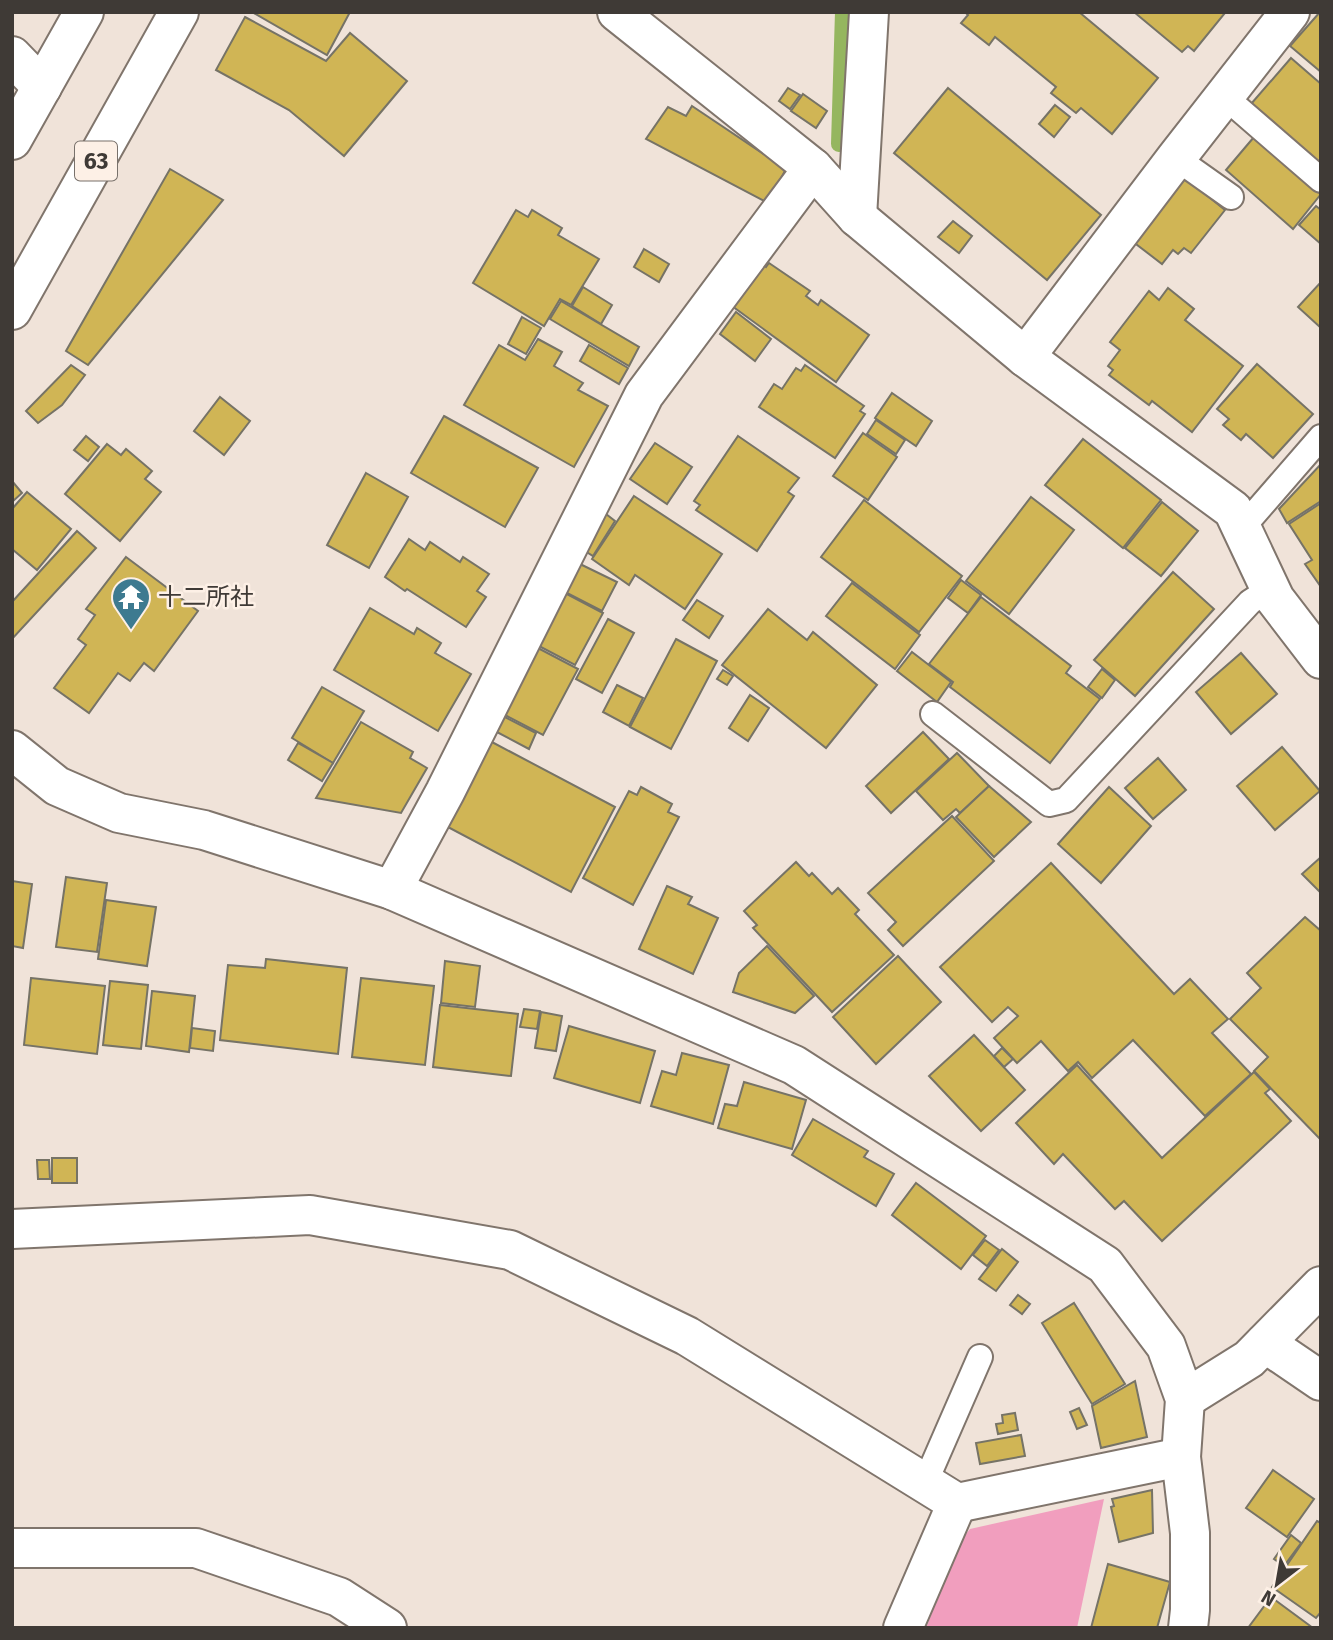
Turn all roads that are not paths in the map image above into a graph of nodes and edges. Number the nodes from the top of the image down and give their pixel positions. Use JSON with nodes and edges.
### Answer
{"nodes":[{"id":1,"x":84,"y":12,"type":"edge"},
{"id":2,"x":179,"y":12,"type":"edge"},
{"id":3,"x":617,"y":12,"type":"edge"},
{"id":4,"x":869,"y":12,"type":"edge"},
{"id":5,"x":1290,"y":12,"type":"edge"},
{"id":6,"x":12,"y":56,"type":"edge"},
{"id":7,"x":42,"y":87,"type":"junction"},
{"id":8,"x":1224,"y":96,"type":"junction"},
{"id":9,"x":12,"y":140,"type":"edge"},
{"id":10,"x":1176,"y":158,"type":"junction"},
{"id":11,"x":813,"y":168,"type":"junction"},
{"id":12,"x":1321,"y":180,"type":"edge"},
{"id":13,"x":1231,"y":197,"type":"dead end"},
{"id":14,"x":857,"y":216,"type":"junction"},
{"id":15,"x":12,"y":310,"type":"edge"},
{"id":16,"x":1025,"y":357,"type":"junction"},
{"id":17,"x":1321,"y":437,"type":"edge"},
{"id":18,"x":1242,"y":528,"type":"junction"},
{"id":19,"x":1270,"y":589,"type":"junction"},
{"id":20,"x":1321,"y":659,"type":"edge"},
{"id":21,"x":933,"y":714,"type":"dead end"},
{"id":22,"x":12,"y":751,"type":"edge"},
{"id":23,"x":392,"y":890,"type":"junction"},
{"id":24,"x":12,"y":1229,"type":"edge"},
{"id":25,"x":1321,"y":1286,"type":"edge"},
{"id":26,"x":1265,"y":1343,"type":"junction"},
{"id":27,"x":980,"y":1357,"type":"dead end"},
{"id":28,"x":1321,"y":1381,"type":"edge"},
{"id":29,"x":1185,"y":1399,"type":"junction"},
{"id":30,"x":1181,"y":1457,"type":"junction"},
{"id":31,"x":925,"y":1483,"type":"junction"},
{"id":32,"x":957,"y":1503,"type":"junction"},
{"id":33,"x":12,"y":1548,"type":"edge"},
{"id":34,"x":387,"y":1628,"type":"edge"},
{"id":35,"x":903,"y":1628,"type":"edge"},
{"id":36,"x":1188,"y":1628,"type":"edge"}],
"edges":[{"from":1,"to":7,"type":"street"},
{"from":2,"to":15,"type":"street","number":"63"},
{"from":3,"to":11,"type":"street"},
{"from":4,"to":14,"type":"street"},
{"from":5,"to":8,"type":"street"},
{"from":6,"to":7,"type":"street"},
{"from":7,"to":9,"type":"street"},
{"from":8,"to":10,"type":"street"},
{"from":8,"to":12,"type":"lane"},
{"from":10,"to":13,"type":"lane"},
{"from":10,"to":16,"type":"street"},
{"from":11,"to":14,"type":"street"},
{"from":11,"to":23,"type":"street"},
{"from":14,"to":16,"type":"street"},
{"from":16,"to":18,"type":"street"},
{"from":17,"to":18,"type":"lane"},
{"from":18,"to":19,"type":"street"},
{"from":19,"to":20,"type":"street"},
{"from":19,"to":21,"type":"lane"},
{"from":22,"to":23,"type":"street"},
{"from":23,"to":29,"type":"street"},
{"from":24,"to":31,"type":"street"},
{"from":25,"to":26,"type":"street"},
{"from":26,"to":28,"type":"street"},
{"from":26,"to":29,"type":"street"},
{"from":27,"to":31,"type":"lane"},
{"from":29,"to":30,"type":"street"},
{"from":30,"to":32,"type":"street"},
{"from":30,"to":36,"type":"street"},
{"from":31,"to":32,"type":"street"},
{"from":32,"to":35,"type":"street"},
{"from":33,"to":34,"type":"street"}]}
